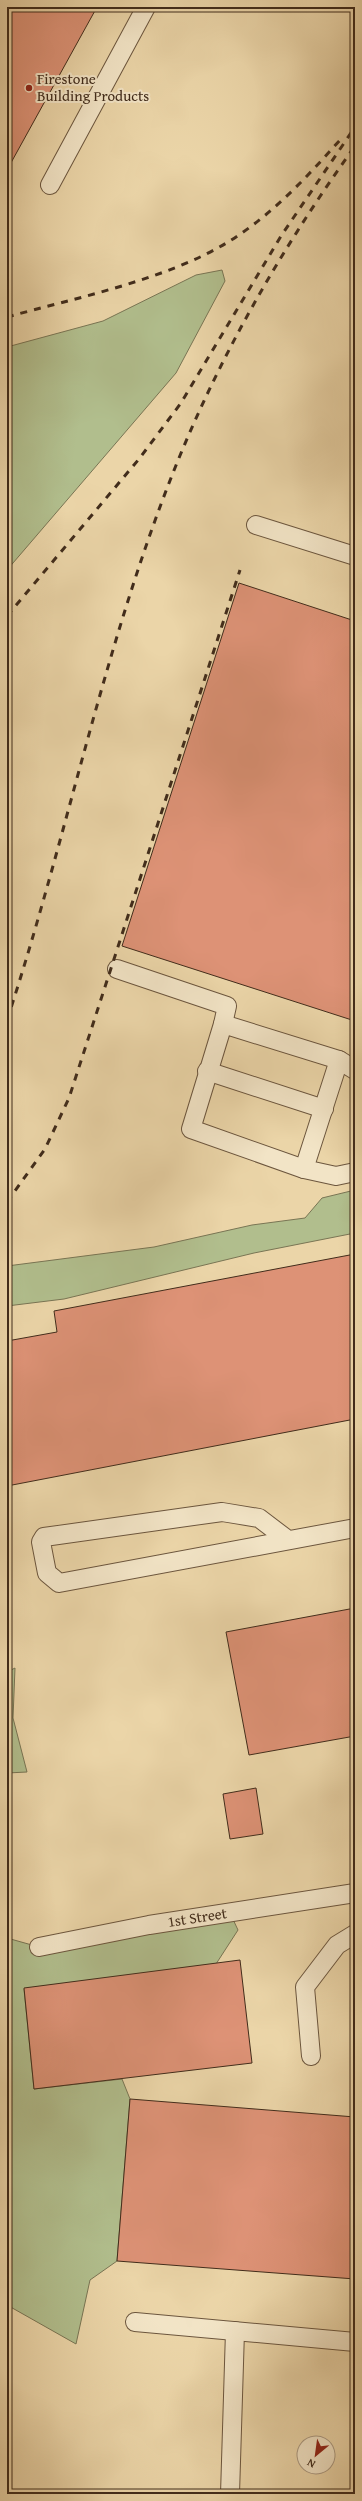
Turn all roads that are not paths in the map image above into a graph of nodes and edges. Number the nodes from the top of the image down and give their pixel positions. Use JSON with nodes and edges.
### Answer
{"nodes":[{"id":1,"x":146,"y":7,"type":"edge"},
{"id":2,"x":50,"y":185,"type":"dead end"},
{"id":3,"x":256,"y":525,"type":"dead end"},
{"id":4,"x":355,"y":556,"type":"edge"},
{"id":5,"x":117,"y":969,"type":"dead end"},
{"id":6,"x":223,"y":1024,"type":"junction"},
{"id":7,"x":339,"y":1060,"type":"junction"},
{"id":8,"x":355,"y":1070,"type":"edge"},
{"id":9,"x":207,"y":1072,"type":"junction"},
{"id":10,"x":324,"y":1109,"type":"junction"},
{"id":11,"x":304,"y":1169,"type":"junction"},
{"id":12,"x":355,"y":1172,"type":"edge"},
{"id":13,"x":355,"y":1528,"type":"edge"},
{"id":14,"x":288,"y":1540,"type":"junction"},
{"id":15,"x":355,"y":1893,"type":"edge"},
{"id":16,"x":355,"y":1934,"type":"edge"},
{"id":17,"x":39,"y":1947,"type":"dead end"},
{"id":18,"x":311,"y":2056,"type":"dead end"},
{"id":19,"x":135,"y":2322,"type":"dead end"},
{"id":20,"x":235,"y":2331,"type":"junction"},
{"id":21,"x":355,"y":2342,"type":"edge"},
{"id":22,"x":230,"y":2494,"type":"edge"}],
"edges":[{"from":1,"to":2,"type":"street"},
{"from":3,"to":4,"type":"street"},
{"from":5,"to":6,"type":"street"},
{"from":6,"to":7,"type":"street"},
{"from":6,"to":9,"type":"street"},
{"from":7,"to":8,"type":"street"},
{"from":7,"to":10,"type":"street"},
{"from":9,"to":10,"type":"street"},
{"from":9,"to":11,"type":"street"},
{"from":10,"to":11,"type":"street"},
{"from":11,"to":12,"type":"street"},
{"from":13,"to":14,"type":"street"},
{"from":14,"to":14,"type":"street"},
{"from":15,"to":17,"type":"street","name":"1st Street"},
{"from":16,"to":18,"type":"street"},
{"from":19,"to":20,"type":"street"},
{"from":20,"to":21,"type":"street"},
{"from":20,"to":22,"type":"street"}]}
